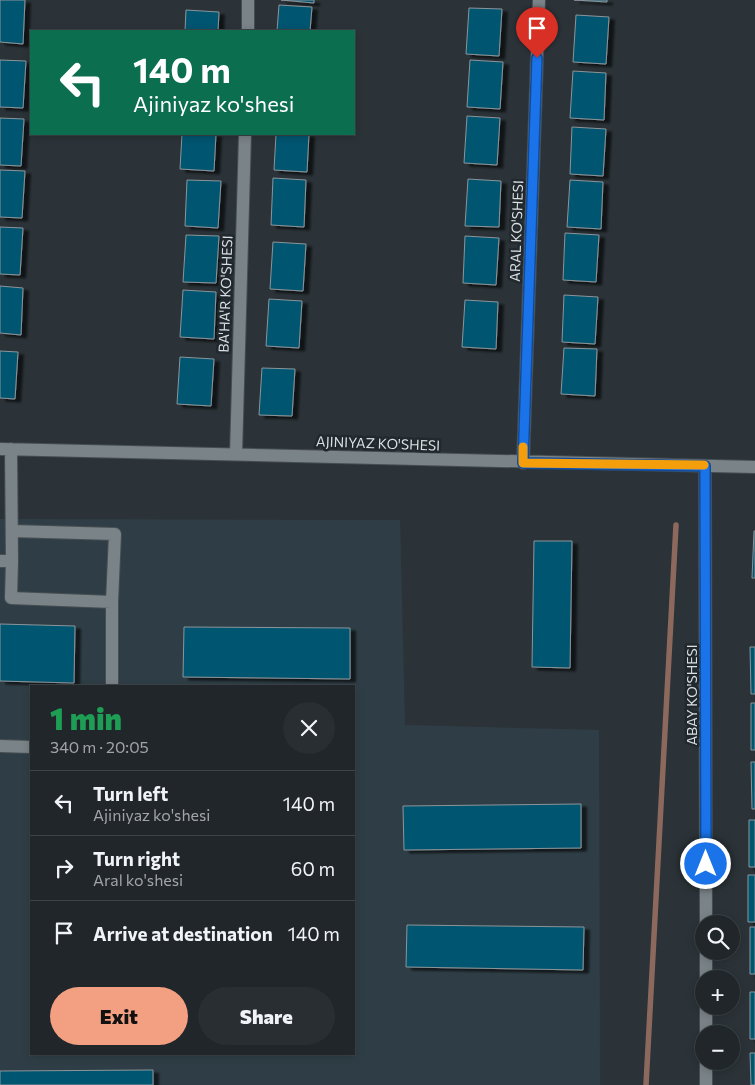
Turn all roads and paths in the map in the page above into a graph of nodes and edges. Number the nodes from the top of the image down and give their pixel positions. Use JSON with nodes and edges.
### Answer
{"nodes":[{"id":1,"x":248,"y":0,"type":"edge"},
{"id":2,"x":539,"y":0,"type":"edge"},
{"id":3,"x":248,"y":30,"type":"edge"},
{"id":4,"x":245,"y":135,"type":"edge"},
{"id":5,"x":6,"y":449,"type":"edge"},
{"id":6,"x":236,"y":454,"type":"junction"},
{"id":7,"x":523,"y":463,"type":"junction"},
{"id":8,"x":705,"y":466,"type":"junction"},
{"id":9,"x":755,"y":466,"type":"edge"},
{"id":10,"x":12,"y":531,"type":"junction"},
{"id":11,"x":6,"y":561,"type":"edge"},
{"id":12,"x":112,"y":602,"type":"junction"},
{"id":13,"x":112,"y":685,"type":"edge"},
{"id":14,"x":0,"y":746,"type":"edge"},
{"id":15,"x":30,"y":747,"type":"edge"},
{"id":16,"x":706,"y":915,"type":"edge"},
{"id":17,"x":706,"y":1070,"type":"edge"},
{"id":18,"x":706,"y":1085,"type":"edge"}],
"edges":[{"from":1,"to":3,"type":"street"},
{"from":2,"to":7,"type":"street","name":"ARAL KO'SHESI"},
{"from":4,"to":6,"type":"street","name":"BA'HA'R KO'SHESI"},
{"from":5,"to":6,"type":"street","name":"AJINIYAZ KO'SHESI"},
{"from":5,"to":10,"type":"street"},
{"from":6,"to":7,"type":"street","name":"AJINIYAZ KO'SHESI"},
{"from":7,"to":8,"type":"street","name":"AJINIYAZ KO'SHESI"},
{"from":8,"to":9,"type":"street","name":"AJINIYAZ KO'SHESI"},
{"from":8,"to":16,"type":"street","name":"ABAY KO'SHESI"},
{"from":10,"to":11,"type":"street"},
{"from":10,"to":12,"type":"street"},
{"from":11,"to":12,"type":"street"},
{"from":12,"to":13,"type":"street"},
{"from":14,"to":15,"type":"street"},
{"from":17,"to":18,"type":"street"}]}
